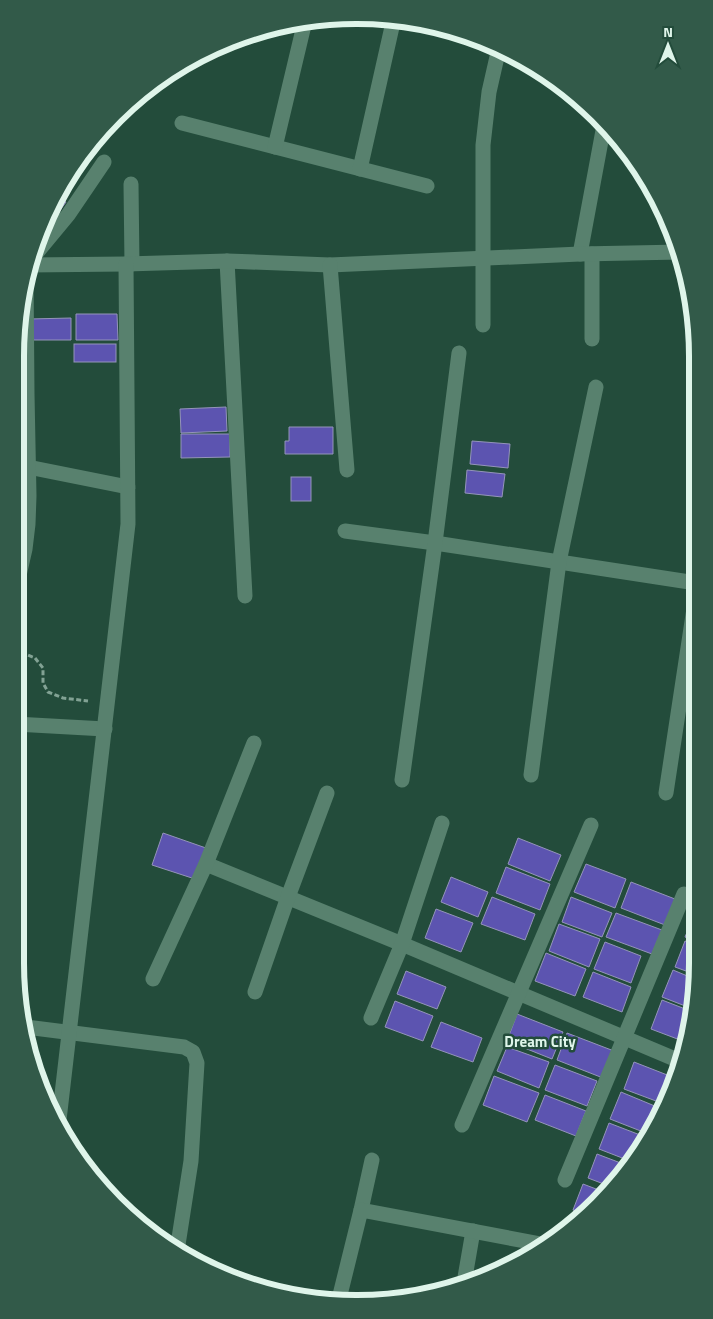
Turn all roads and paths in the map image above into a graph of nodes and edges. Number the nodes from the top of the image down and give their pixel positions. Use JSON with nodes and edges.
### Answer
{"nodes":[{"id":1,"x":392,"y":26,"type":"edge"},
{"id":2,"x":303,"y":28,"type":"edge"},
{"id":3,"x":497,"y":55,"type":"edge"},
{"id":4,"x":182,"y":123,"type":"dead end"},
{"id":5,"x":603,"y":133,"type":"edge"},
{"id":6,"x":274,"y":147,"type":"junction"},
{"id":7,"x":104,"y":162,"type":"dead end"},
{"id":8,"x":360,"y":169,"type":"junction"},
{"id":9,"x":131,"y":184,"type":"dead end"},
{"id":10,"x":427,"y":186,"type":"dead end"},
{"id":11,"x":43,"y":245,"type":"edge"},
{"id":12,"x":673,"y":252,"type":"edge"},
{"id":13,"x":586,"y":254,"type":"junction"},
{"id":14,"x":482,"y":258,"type":"junction"},
{"id":15,"x":227,"y":261,"type":"junction"},
{"id":16,"x":129,"y":264,"type":"junction"},
{"id":17,"x":36,"y":266,"type":"edge"},
{"id":18,"x":330,"y":266,"type":"junction"},
{"id":19,"x":26,"y":320,"type":"edge"},
{"id":20,"x":483,"y":325,"type":"dead end"},
{"id":21,"x":592,"y":339,"type":"dead end"},
{"id":22,"x":459,"y":353,"type":"dead end"},
{"id":23,"x":596,"y":387,"type":"dead end"},
{"id":24,"x":28,"y":467,"type":"junction"},
{"id":25,"x":347,"y":470,"type":"dead end"},
{"id":26,"x":128,"y":487,"type":"junction"},
{"id":27,"x":345,"y":531,"type":"dead end"},
{"id":28,"x":434,"y":543,"type":"junction"},
{"id":29,"x":24,"y":553,"type":"edge"},
{"id":30,"x":559,"y":562,"type":"junction"},
{"id":31,"x":689,"y":582,"type":"edge"},
{"id":32,"x":245,"y":596,"type":"dead end"},
{"id":33,"x":689,"y":641,"type":"edge"},
{"id":34,"x":24,"y":653,"type":"edge"},
{"id":35,"x":108,"y":703,"type":"junction"},
{"id":36,"x":24,"y":725,"type":"edge"},
{"id":37,"x":104,"y":729,"type":"junction"},
{"id":38,"x":254,"y":743,"type":"dead end"},
{"id":39,"x":531,"y":775,"type":"dead end"},
{"id":40,"x":402,"y":780,"type":"dead end"},
{"id":41,"x":327,"y":793,"type":"dead end"},
{"id":42,"x":666,"y":793,"type":"dead end"},
{"id":43,"x":442,"y":823,"type":"dead end"},
{"id":44,"x":592,"y":825,"type":"dead end"},
{"id":45,"x":206,"y":864,"type":"junction"},
{"id":46,"x":684,"y":894,"type":"dead end"},
{"id":47,"x":288,"y":897,"type":"junction"},
{"id":48,"x":402,"y":944,"type":"junction"},
{"id":49,"x":153,"y":979,"type":"dead end"},
{"id":50,"x":255,"y":992,"type":"dead end"},
{"id":51,"x":519,"y":993,"type":"junction"},
{"id":52,"x":371,"y":1018,"type":"dead end"},
{"id":53,"x":30,"y":1027,"type":"edge"},
{"id":54,"x":70,"y":1032,"type":"junction"},
{"id":55,"x":624,"y":1038,"type":"junction"},
{"id":56,"x":675,"y":1059,"type":"edge"},
{"id":57,"x":60,"y":1113,"type":"edge"},
{"id":58,"x":462,"y":1124,"type":"dead end"},
{"id":59,"x":372,"y":1160,"type":"dead end"},
{"id":60,"x":565,"y":1180,"type":"dead end"},
{"id":61,"x":361,"y":1210,"type":"junction"},
{"id":62,"x":472,"y":1231,"type":"junction"},
{"id":63,"x":178,"y":1243,"type":"edge"},
{"id":64,"x":535,"y":1243,"type":"edge"},
{"id":65,"x":465,"y":1277,"type":"edge"},
{"id":66,"x":340,"y":1295,"type":"edge"}],
"edges":[{"from":1,"to":8,"type":"street"},
{"from":2,"to":6,"type":"street"},
{"from":3,"to":14,"type":"street"},
{"from":4,"to":6,"type":"street"},
{"from":5,"to":13,"type":"street"},
{"from":6,"to":8,"type":"street"},
{"from":7,"to":11,"type":"street"},
{"from":8,"to":10,"type":"street"},
{"from":9,"to":16,"type":"street"},
{"from":12,"to":13,"type":"street"},
{"from":13,"to":14,"type":"street"},
{"from":13,"to":21,"type":"street"},
{"from":14,"to":18,"type":"street"},
{"from":14,"to":20,"type":"street"},
{"from":15,"to":16,"type":"street"},
{"from":15,"to":18,"type":"street"},
{"from":15,"to":32,"type":"street"},
{"from":16,"to":17,"type":"street"},
{"from":16,"to":26,"type":"street"},
{"from":18,"to":25,"type":"street"},
{"from":19,"to":24,"type":"street"},
{"from":22,"to":28,"type":"street"},
{"from":23,"to":30,"type":"street"},
{"from":24,"to":26,"type":"street"},
{"from":24,"to":29,"type":"street"},
{"from":26,"to":35,"type":"street"},
{"from":27,"to":28,"type":"street"},
{"from":28,"to":30,"type":"street"},
{"from":28,"to":40,"type":"street"},
{"from":30,"to":31,"type":"street"},
{"from":30,"to":39,"type":"street"},
{"from":33,"to":42,"type":"street"},
{"from":34,"to":35,"type":"path"},
{"from":35,"to":37,"type":"street"},
{"from":36,"to":37,"type":"street"},
{"from":37,"to":54,"type":"street"},
{"from":38,"to":45,"type":"street"},
{"from":41,"to":47,"type":"street"},
{"from":43,"to":48,"type":"street"},
{"from":44,"to":51,"type":"street"},
{"from":45,"to":47,"type":"street"},
{"from":45,"to":49,"type":"street"},
{"from":46,"to":55,"type":"street"},
{"from":47,"to":48,"type":"street"},
{"from":47,"to":50,"type":"street"},
{"from":48,"to":51,"type":"street"},
{"from":48,"to":52,"type":"street"},
{"from":51,"to":55,"type":"street"},
{"from":51,"to":58,"type":"street"},
{"from":53,"to":54,"type":"street"},
{"from":54,"to":57,"type":"street"},
{"from":54,"to":63,"type":"street"},
{"from":55,"to":56,"type":"street"},
{"from":55,"to":60,"type":"street"},
{"from":59,"to":61,"type":"street"},
{"from":61,"to":62,"type":"street"},
{"from":61,"to":66,"type":"street"},
{"from":62,"to":64,"type":"street"},
{"from":62,"to":65,"type":"street"}]}
